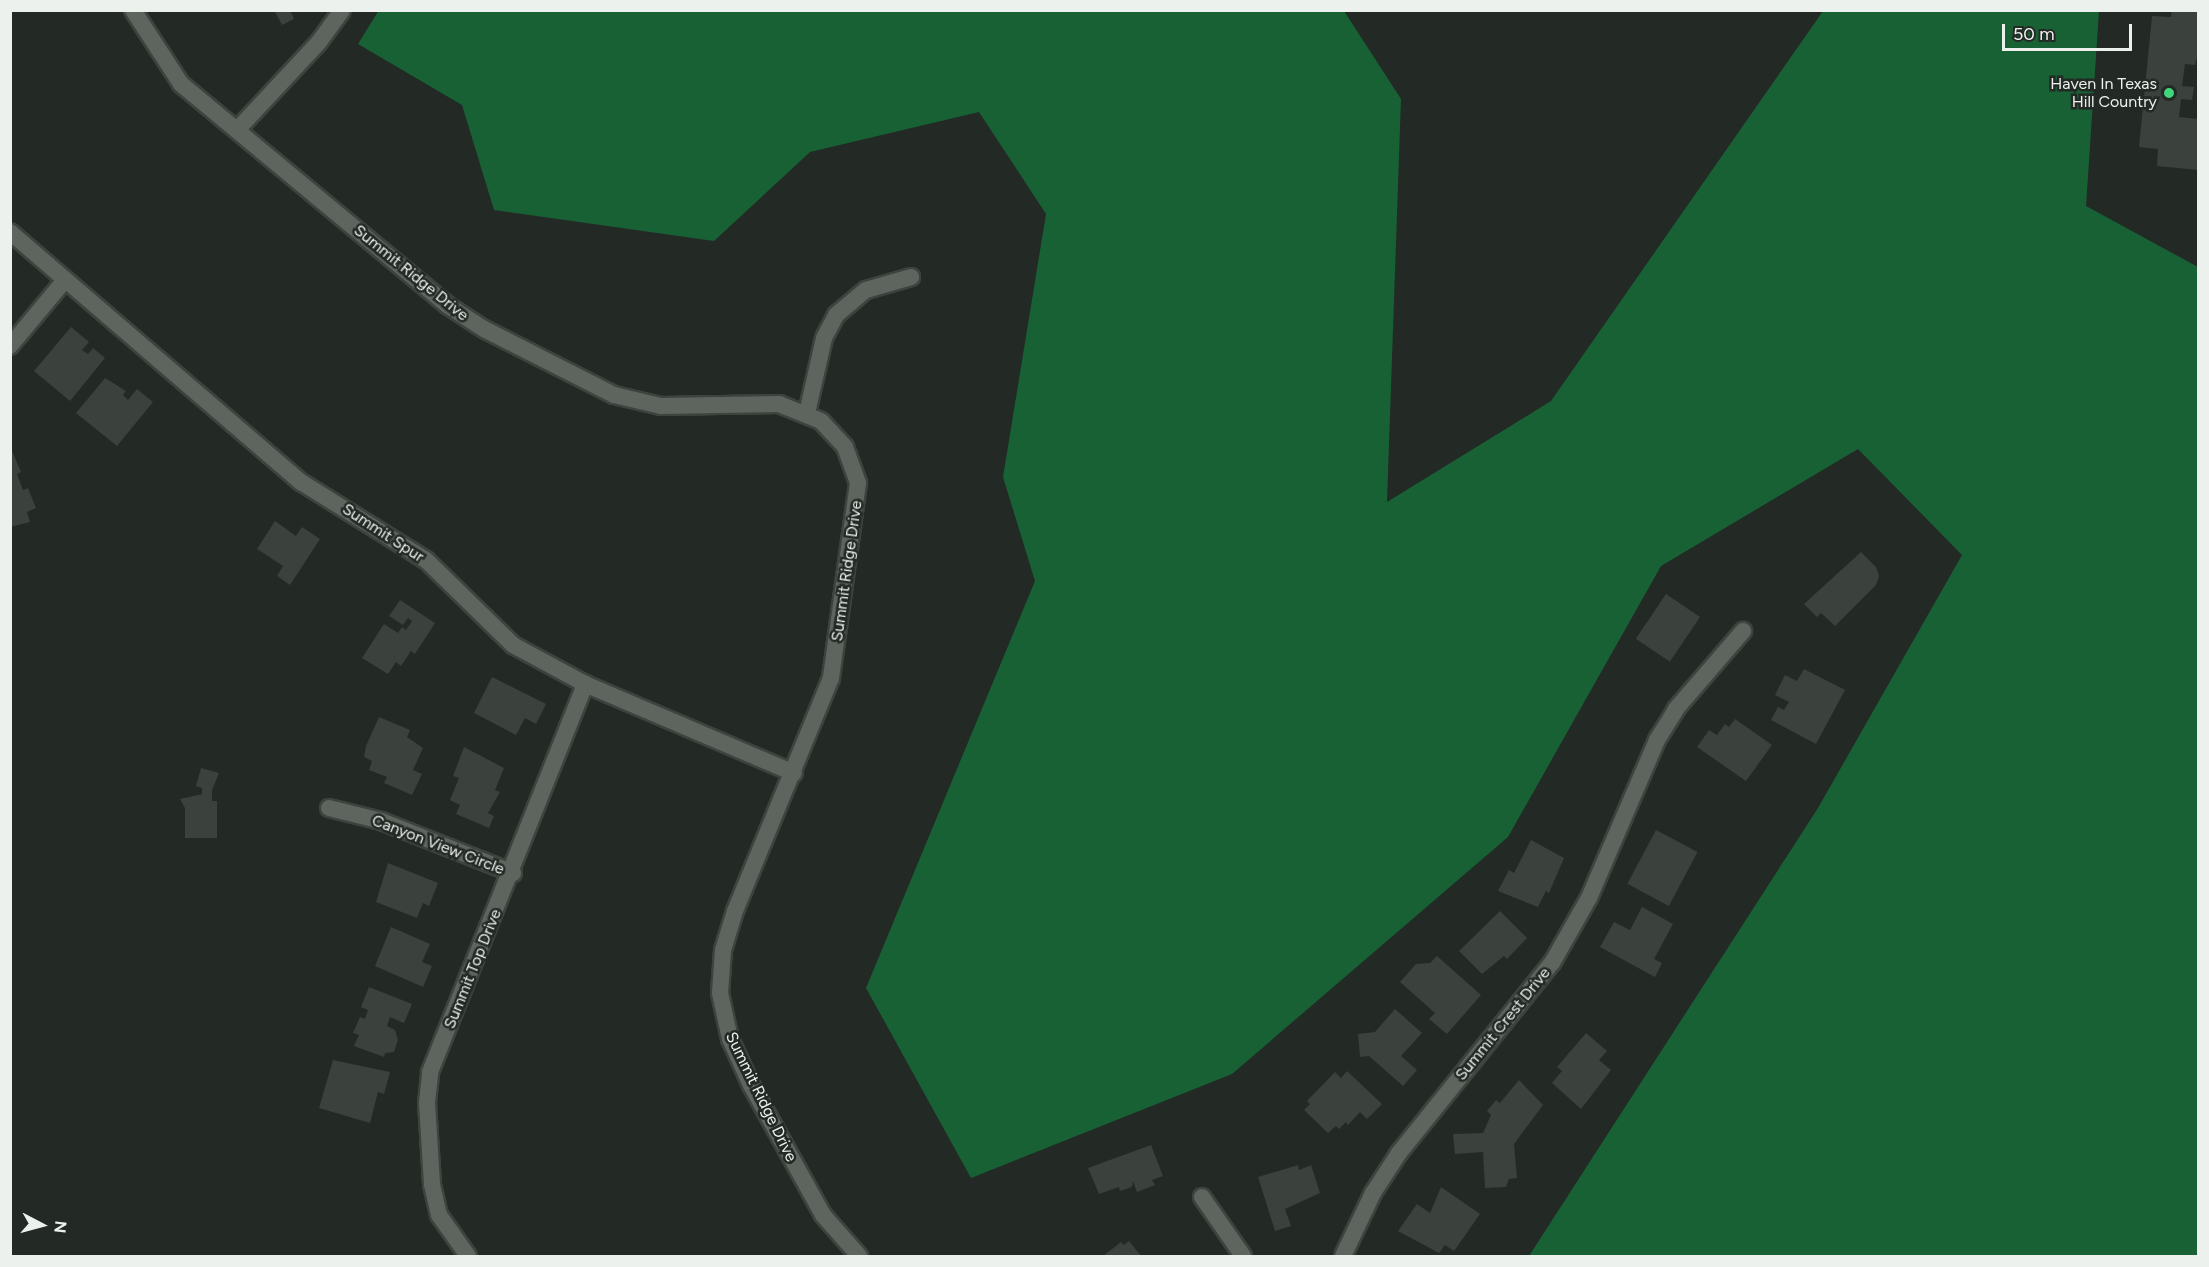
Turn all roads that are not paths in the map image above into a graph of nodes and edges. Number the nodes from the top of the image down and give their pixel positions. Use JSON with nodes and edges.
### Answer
{"nodes":[{"id":1,"x":133,"y":10,"type":"edge"},
{"id":2,"x":342,"y":10,"type":"edge"},
{"id":3,"x":237,"y":130,"type":"junction"},
{"id":4,"x":10,"y":232,"type":"edge"},
{"id":5,"x":911,"y":277,"type":"dead end"},
{"id":6,"x":65,"y":280,"type":"junction"},
{"id":7,"x":10,"y":346,"type":"edge"},
{"id":8,"x":807,"y":413,"type":"junction"},
{"id":9,"x":1743,"y":632,"type":"dead end"},
{"id":10,"x":585,"y":684,"type":"junction"},
{"id":11,"x":794,"y":773,"type":"junction"},
{"id":12,"x":329,"y":808,"type":"dead end"},
{"id":13,"x":513,"y":873,"type":"junction"},
{"id":14,"x":1202,"y":1197,"type":"dead end"},
{"id":15,"x":468,"y":1257,"type":"edge"},
{"id":16,"x":859,"y":1257,"type":"edge"},
{"id":17,"x":1242,"y":1257,"type":"edge"},
{"id":18,"x":1343,"y":1257,"type":"edge"}],
"edges":[{"from":1,"to":3,"type":"street","name":"Summit Ridge Drive"},
{"from":2,"to":3,"type":"street"},
{"from":3,"to":8,"type":"street","name":"Summit Ridge Drive"},
{"from":4,"to":6,"type":"street","name":"Summit Spur"},
{"from":5,"to":8,"type":"street"},
{"from":6,"to":7,"type":"street"},
{"from":6,"to":10,"type":"street","name":"Summit Spur"},
{"from":8,"to":11,"type":"street","name":"Summit Ridge Drive"},
{"from":9,"to":18,"type":"street","name":"Summit Crest Drive"},
{"from":10,"to":11,"type":"street","name":"Summit Spur"},
{"from":10,"to":13,"type":"street","name":"Summit Top Drive"},
{"from":11,"to":16,"type":"street","name":"Summit Ridge Drive"},
{"from":12,"to":13,"type":"street","name":"Canyon View Circle"},
{"from":13,"to":15,"type":"street","name":"Summit Top Drive"},
{"from":14,"to":17,"type":"street"}]}
